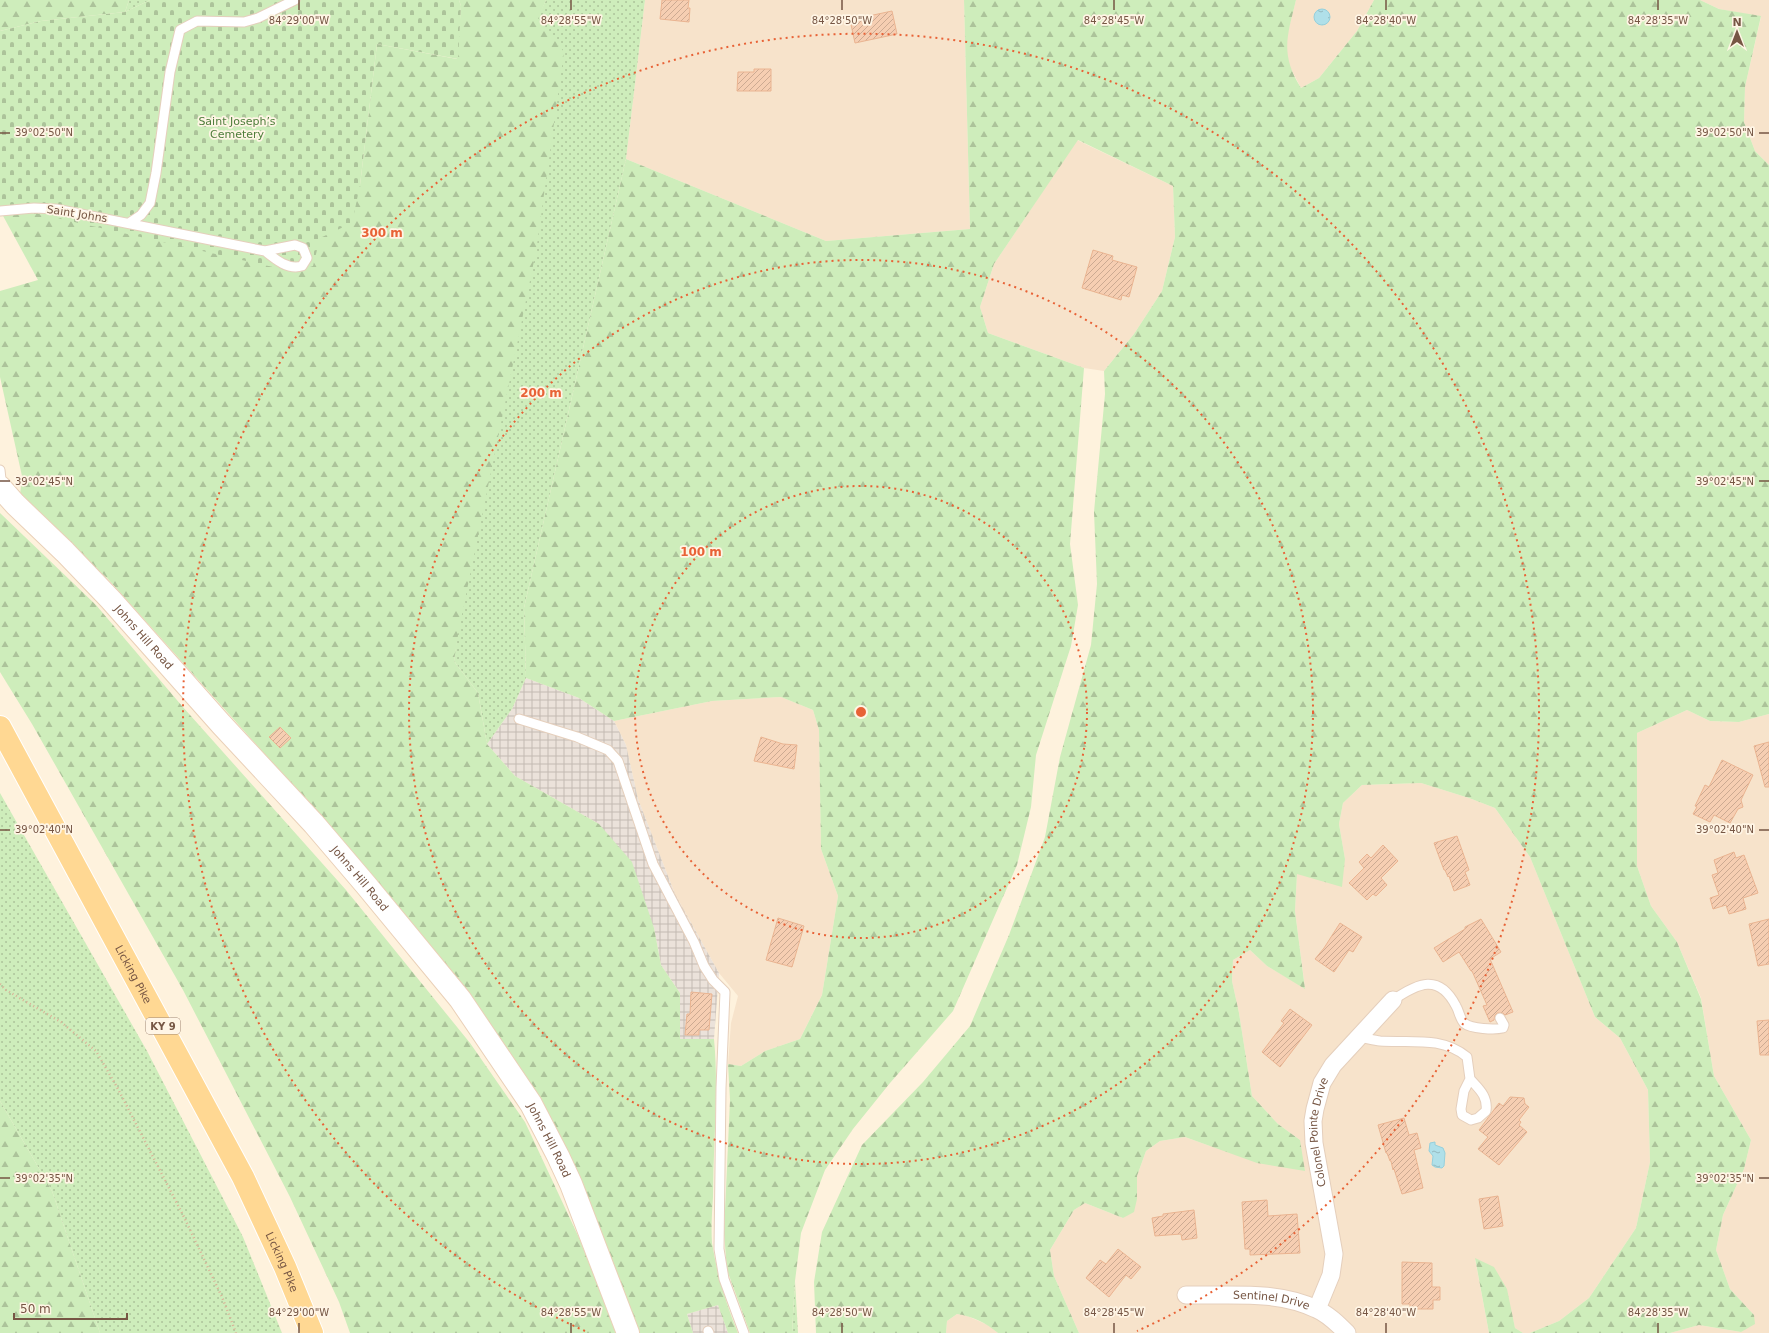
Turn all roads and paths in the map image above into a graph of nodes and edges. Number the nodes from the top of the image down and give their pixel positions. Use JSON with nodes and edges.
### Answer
{"nodes":[{"id":1,"x":295,"y":0,"type":"edge"},
{"id":2,"x":0,"y":211,"type":"edge"},
{"id":3,"x":129,"y":223,"type":"junction"},
{"id":4,"x":265,"y":250,"type":"dead end"},
{"id":5,"x":1,"y":482,"type":"edge"},
{"id":6,"x":519,"y":719,"type":"dead end"},
{"id":7,"x":0,"y":726,"type":"edge"},
{"id":8,"x":0,"y":984,"type":"edge"},
{"id":9,"x":1393,"y":1000,"type":"joint"},
{"id":10,"x":1500,"y":1018,"type":"dead end"},
{"id":11,"x":1358,"y":1037,"type":"junction"},
{"id":12,"x":1470,"y":1079,"type":"dead end"},
{"id":13,"x":1186,"y":1295,"type":"dead end"},
{"id":14,"x":1317,"y":1309,"type":"junction"},
{"id":15,"x":236,"y":1333,"type":"edge"},
{"id":16,"x":312,"y":1333,"type":"edge"},
{"id":17,"x":628,"y":1333,"type":"edge"},
{"id":18,"x":744,"y":1333,"type":"edge"},
{"id":19,"x":1347,"y":1333,"type":"edge"}],
"edges":[{"from":1,"to":3,"type":"lane"},
{"from":2,"to":3,"type":"lane","name":"Saint Johns"},
{"from":3,"to":4,"type":"lane","name":"Saint Johns"},
{"from":5,"to":17,"type":"main road","name":"Johns Hill Road"},
{"from":6,"to":18,"type":"lane"},
{"from":7,"to":16,"type":"main road","name":"Licking Pike","number":"KY 9"},
{"from":8,"to":15,"type":"path"},
{"from":9,"to":10,"type":"lane"},
{"from":9,"to":11,"type":"street","name":"Colonel Pointe Drive"},
{"from":11,"to":12,"type":"lane"},
{"from":11,"to":14,"type":"street","name":"Colonel Pointe Drive"},
{"from":13,"to":14,"type":"street","name":"Sentinel Drive"},
{"from":14,"to":19,"type":"street","name":"Sentinel Drive"}]}
